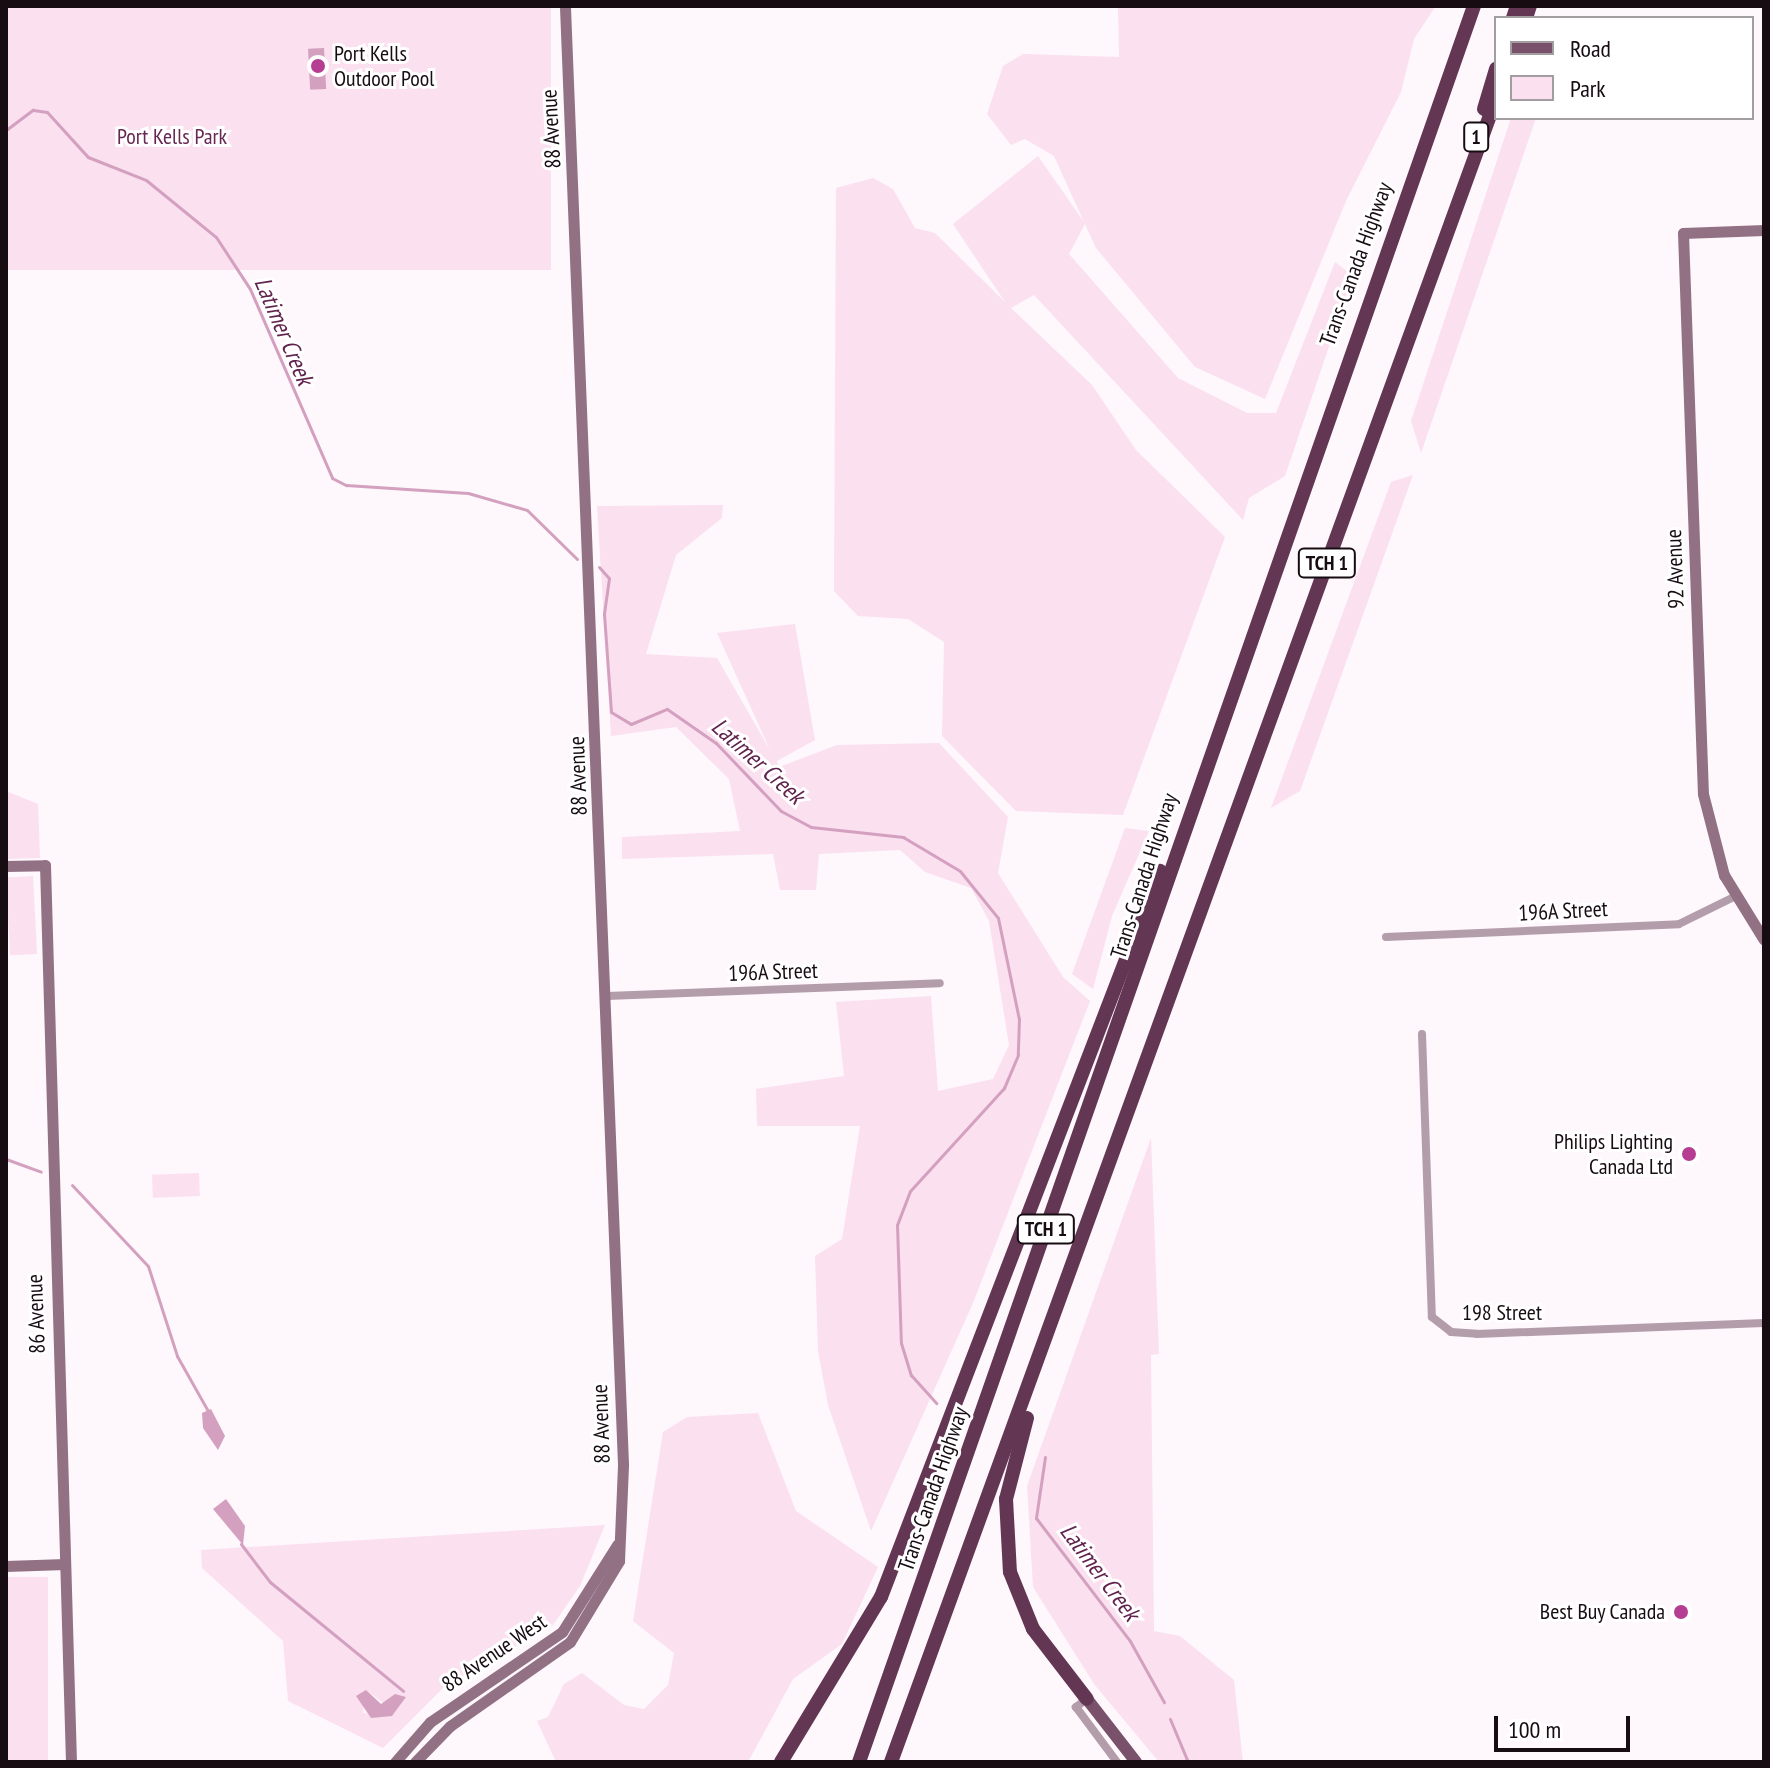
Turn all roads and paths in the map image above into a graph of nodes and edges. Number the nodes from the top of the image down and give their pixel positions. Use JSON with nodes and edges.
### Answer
{"nodes":[{"id":1,"x":565,"y":6,"type":"edge"},
{"id":2,"x":1474,"y":6,"type":"edge"},
{"id":3,"x":1494,"y":76,"type":"edge"},
{"id":4,"x":1494,"y":104,"type":"edge"},
{"id":5,"x":1457,"y":205,"type":"junction"},
{"id":6,"x":1764,"y":230,"type":"edge"},
{"id":7,"x":1200,"y":779,"type":"junction"},
{"id":8,"x":6,"y":866,"type":"edge"},
{"id":9,"x":1736,"y":896,"type":"junction"},
{"id":10,"x":1386,"y":937,"type":"dead end"},
{"id":11,"x":1764,"y":940,"type":"edge"},
{"id":12,"x":940,"y":983,"type":"dead end"},
{"id":13,"x":607,"y":996,"type":"junction"},
{"id":14,"x":1422,"y":1034,"type":"dead end"},
{"id":15,"x":1069,"y":1280,"type":"junction"},
{"id":16,"x":1764,"y":1323,"type":"edge"},
{"id":17,"x":617,"y":1545,"type":"junction"},
{"id":18,"x":65,"y":1564,"type":"junction"},
{"id":19,"x":6,"y":1566,"type":"edge"},
{"id":20,"x":1082,"y":1703,"type":"junction"},
{"id":21,"x":809,"y":1724,"type":"junction"},
{"id":22,"x":71,"y":1762,"type":"edge"},
{"id":23,"x":395,"y":1762,"type":"edge"},
{"id":24,"x":415,"y":1762,"type":"edge"},
{"id":25,"x":781,"y":1762,"type":"edge"},
{"id":26,"x":795,"y":1762,"type":"edge"},
{"id":27,"x":859,"y":1762,"type":"edge"},
{"id":28,"x":891,"y":1762,"type":"edge"},
{"id":29,"x":1117,"y":1762,"type":"edge"},
{"id":30,"x":1136,"y":1762,"type":"edge"}],
"edges":[{"from":1,"to":13,"type":"main road","name":"88 Avenue"},
{"from":2,"to":7,"type":"highway","name":"Trans-Canada Highway","number":"TCH 1"},
{"from":3,"to":5,"type":"highway","number":"1"},
{"from":4,"to":5,"type":"highway","number":"TCH 1"},
{"from":5,"to":15,"type":"highway","number":"TCH 1"},
{"from":6,"to":9,"type":"main road","name":"92 Avenue"},
{"from":7,"to":21,"type":"highway"},
{"from":7,"to":27,"type":"highway","name":"Trans-Canada Highway","number":"TCH 1"},
{"from":8,"to":18,"type":"main road","name":"86 Avenue"},
{"from":9,"to":10,"type":"street","name":"196A Street"},
{"from":9,"to":11,"type":"main road","name":"92 Avenue"},
{"from":12,"to":13,"type":"street","name":"196A Street"},
{"from":13,"to":17,"type":"main road","name":"88 Avenue"},
{"from":14,"to":16,"type":"street","name":"198 Street"},
{"from":15,"to":20,"type":"highway"},
{"from":15,"to":28,"type":"highway","number":"TCH 1"},
{"from":17,"to":23,"type":"main road","name":"88 Avenue West"},
{"from":17,"to":24,"type":"main road","name":"88 Avenue West"},
{"from":18,"to":19,"type":"main road"},
{"from":18,"to":22,"type":"main road","name":"86 Avenue"},
{"from":20,"to":29,"type":"street"},
{"from":20,"to":30,"type":"main road"},
{"from":21,"to":25,"type":"highway"},
{"from":21,"to":26,"type":"highway"}]}
